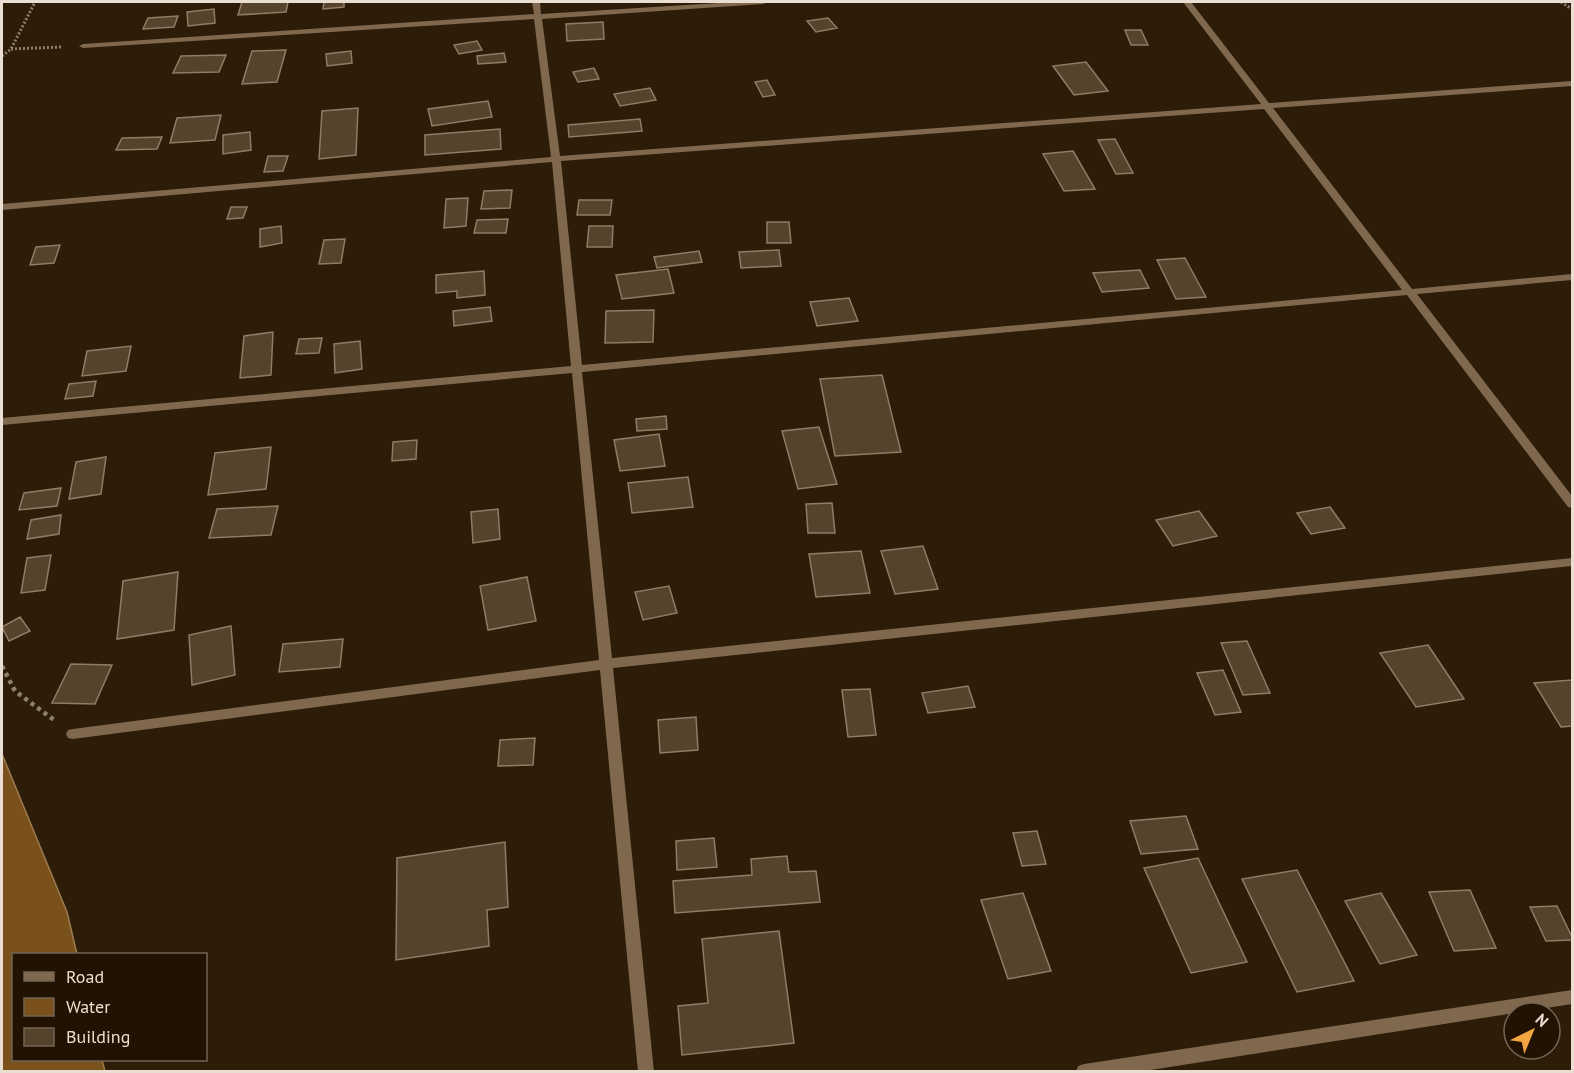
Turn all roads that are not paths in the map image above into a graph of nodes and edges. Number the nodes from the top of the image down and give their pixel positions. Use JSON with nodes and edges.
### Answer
{"nodes":[{"id":1,"x":536,"y":2,"type":"edge"},
{"id":2,"x":763,"y":2,"type":"edge"},
{"id":3,"x":1187,"y":2,"type":"edge"},
{"id":4,"x":537,"y":16,"type":"junction"},
{"id":5,"x":83,"y":46,"type":"road end"},
{"id":6,"x":1572,"y":83,"type":"edge"},
{"id":7,"x":1266,"y":104,"type":"junction"},
{"id":8,"x":556,"y":159,"type":"junction"},
{"id":9,"x":2,"y":207,"type":"edge"},
{"id":10,"x":1572,"y":277,"type":"edge"},
{"id":11,"x":1409,"y":292,"type":"junction"},
{"id":12,"x":576,"y":369,"type":"junction"},
{"id":13,"x":2,"y":422,"type":"edge"},
{"id":14,"x":1572,"y":504,"type":"edge"},
{"id":15,"x":1572,"y":562,"type":"edge"},
{"id":16,"x":606,"y":664,"type":"junction"},
{"id":17,"x":73,"y":734,"type":"road end"},
{"id":18,"x":1572,"y":997,"type":"edge"},
{"id":19,"x":646,"y":1071,"type":"edge"},
{"id":20,"x":1083,"y":1071,"type":"edge"}],
"edges":[{"from":1,"to":4,"type":"street"},
{"from":2,"to":4,"type":"street"},
{"from":3,"to":7,"type":"street"},
{"from":4,"to":5,"type":"street"},
{"from":4,"to":8,"type":"street"},
{"from":6,"to":7,"type":"street"},
{"from":7,"to":8,"type":"street"},
{"from":7,"to":11,"type":"street"},
{"from":8,"to":9,"type":"street"},
{"from":8,"to":12,"type":"street"},
{"from":10,"to":11,"type":"street"},
{"from":11,"to":12,"type":"street"},
{"from":11,"to":14,"type":"street"},
{"from":12,"to":13,"type":"street"},
{"from":12,"to":16,"type":"street"},
{"from":15,"to":16,"type":"street"},
{"from":16,"to":17,"type":"street"},
{"from":16,"to":19,"type":"street"},
{"from":18,"to":20,"type":"street"}]}
